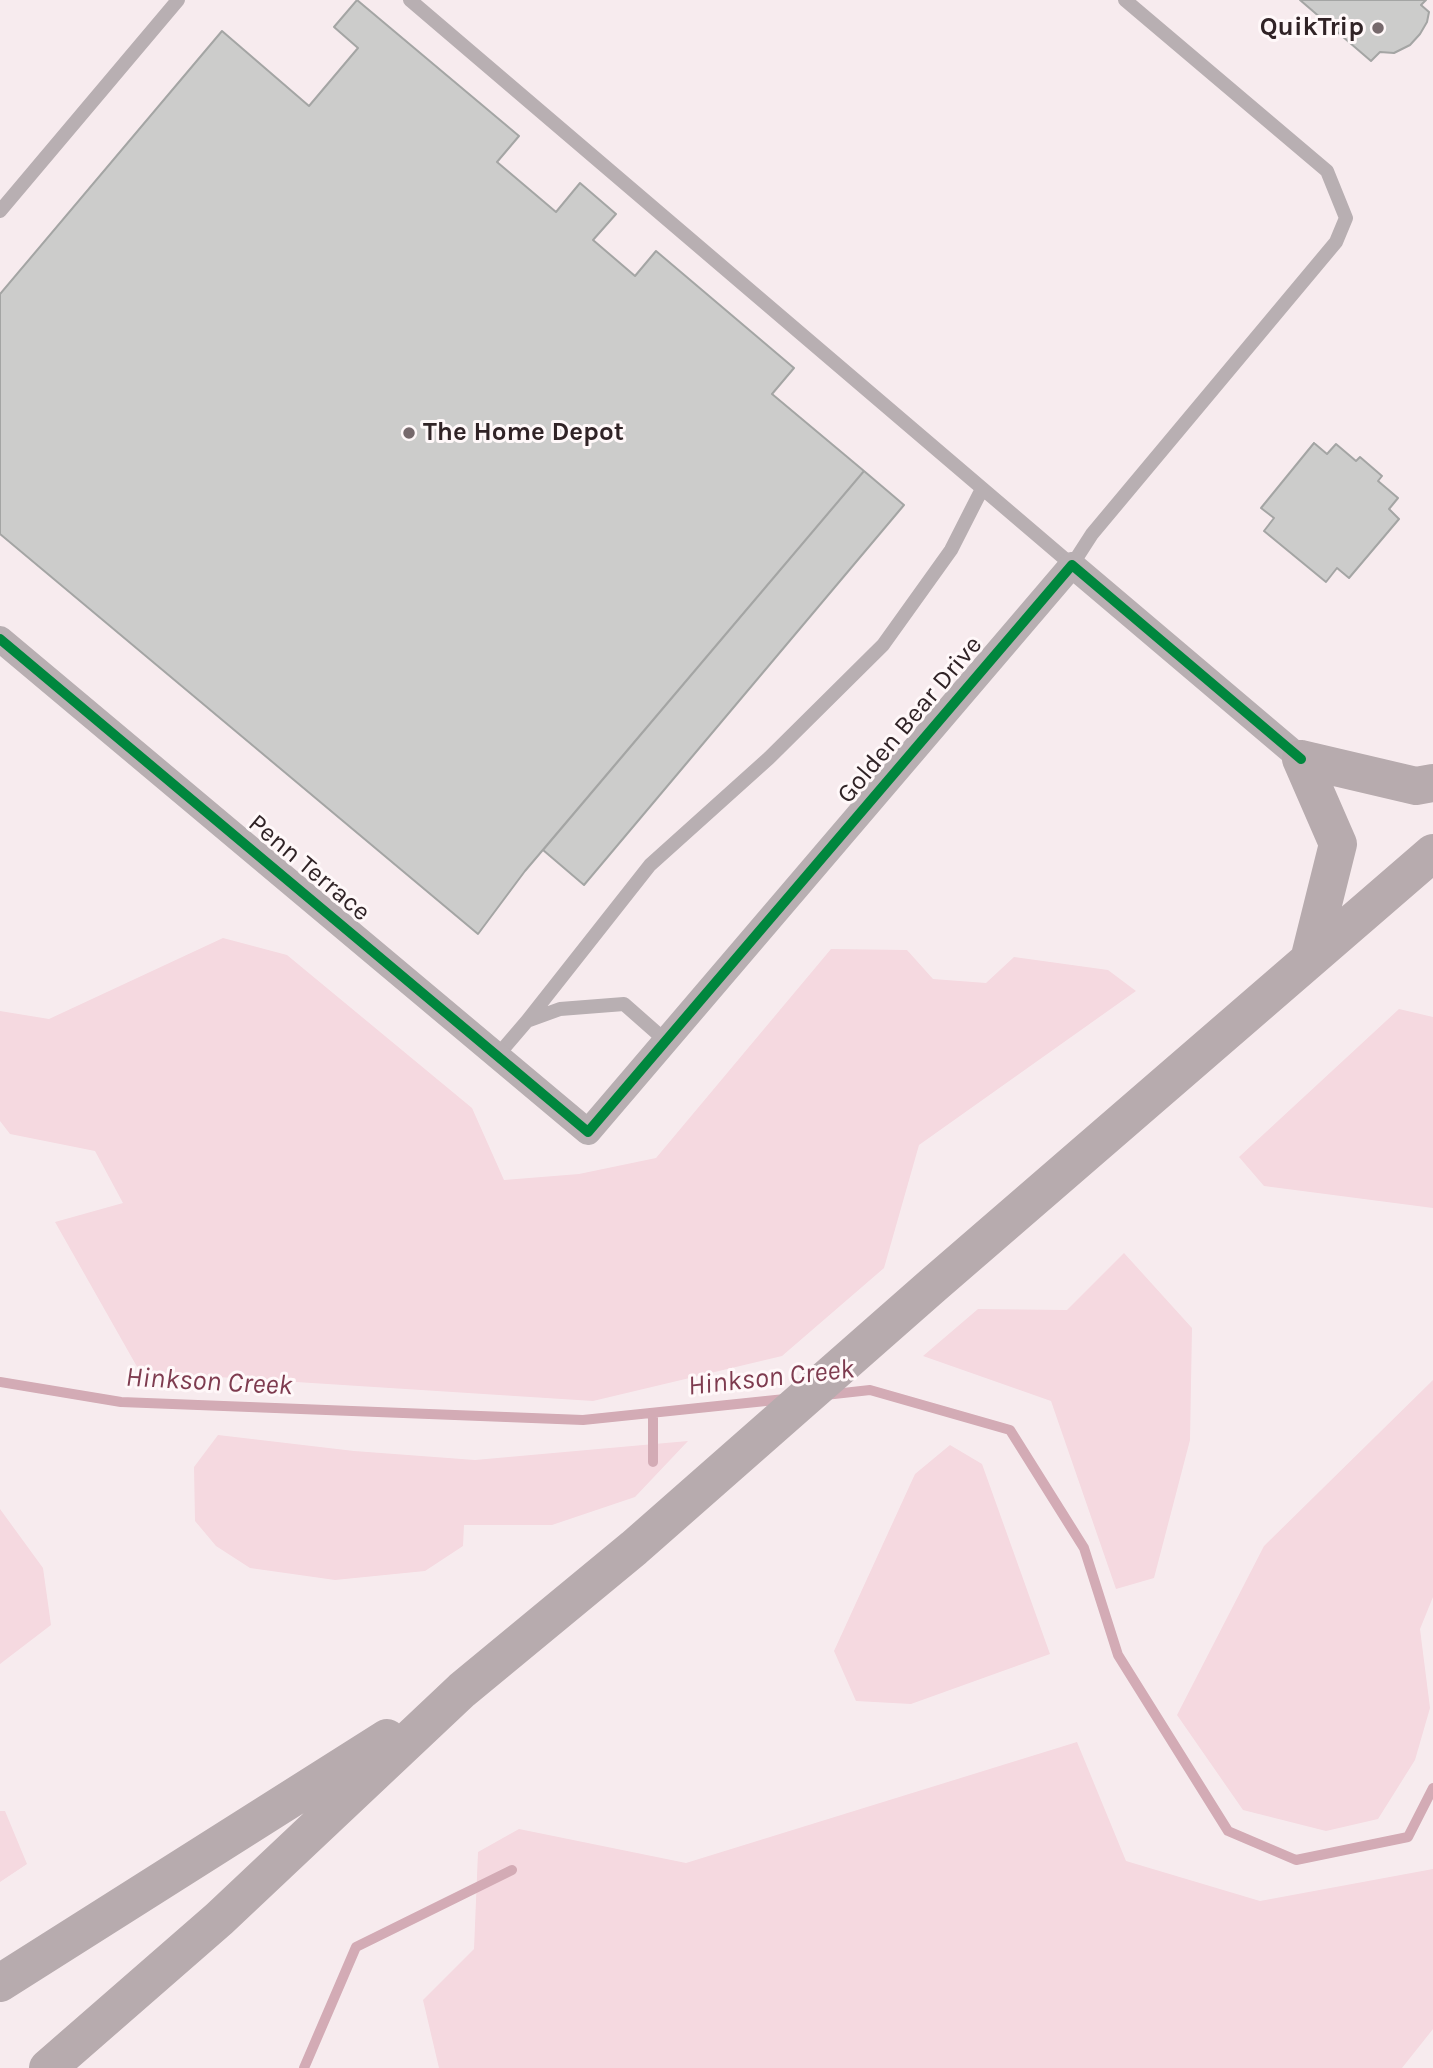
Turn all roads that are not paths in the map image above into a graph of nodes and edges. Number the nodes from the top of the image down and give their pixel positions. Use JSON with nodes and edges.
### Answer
{"nodes":[{"id":1,"x":178,"y":0,"type":"edge"},
{"id":2,"x":410,"y":0,"type":"edge"},
{"id":3,"x":1125,"y":0,"type":"edge"},
{"id":4,"x":0,"y":211,"type":"edge"},
{"id":5,"x":982,"y":489,"type":"junction"},
{"id":6,"x":1072,"y":565,"type":"junction"},
{"id":7,"x":0,"y":639,"type":"edge"},
{"id":8,"x":1301,"y":759,"type":"junction"},
{"id":9,"x":1433,"y":783,"type":"edge"},
{"id":10,"x":1433,"y":853,"type":"edge"},
{"id":11,"x":1309,"y":960,"type":"junction"},
{"id":12,"x":527,"y":1021,"type":"junction"},
{"id":13,"x":666,"y":1041,"type":"junction"},
{"id":14,"x":497,"y":1056,"type":"junction"},
{"id":15,"x":588,"y":1132,"type":"joint"},
{"id":16,"x":462,"y":1690,"type":"junction"},
{"id":17,"x":0,"y":1983,"type":"edge"},
{"id":18,"x":48,"y":2068,"type":"edge"}],
"edges":[{"from":1,"to":4,"type":"lane"},
{"from":2,"to":5,"type":"lane"},
{"from":3,"to":6,"type":"lane"},
{"from":5,"to":6,"type":"lane"},
{"from":5,"to":12,"type":"lane"},
{"from":6,"to":8,"type":"street"},
{"from":6,"to":13,"type":"street","name":"Golden Bear Drive"},
{"from":7,"to":14,"type":"street","name":"Penn Terrace"},
{"from":8,"to":9,"type":"highway"},
{"from":8,"to":11,"type":"highway"},
{"from":10,"to":11,"type":"highway"},
{"from":11,"to":16,"type":"highway"},
{"from":12,"to":13,"type":"lane"},
{"from":12,"to":14,"type":"lane"},
{"from":13,"to":15,"type":"street","name":"Golden Bear Drive"},
{"from":14,"to":15,"type":"street","name":"Penn Terrace"},
{"from":16,"to":17,"type":"highway"},
{"from":16,"to":18,"type":"highway"}]}
